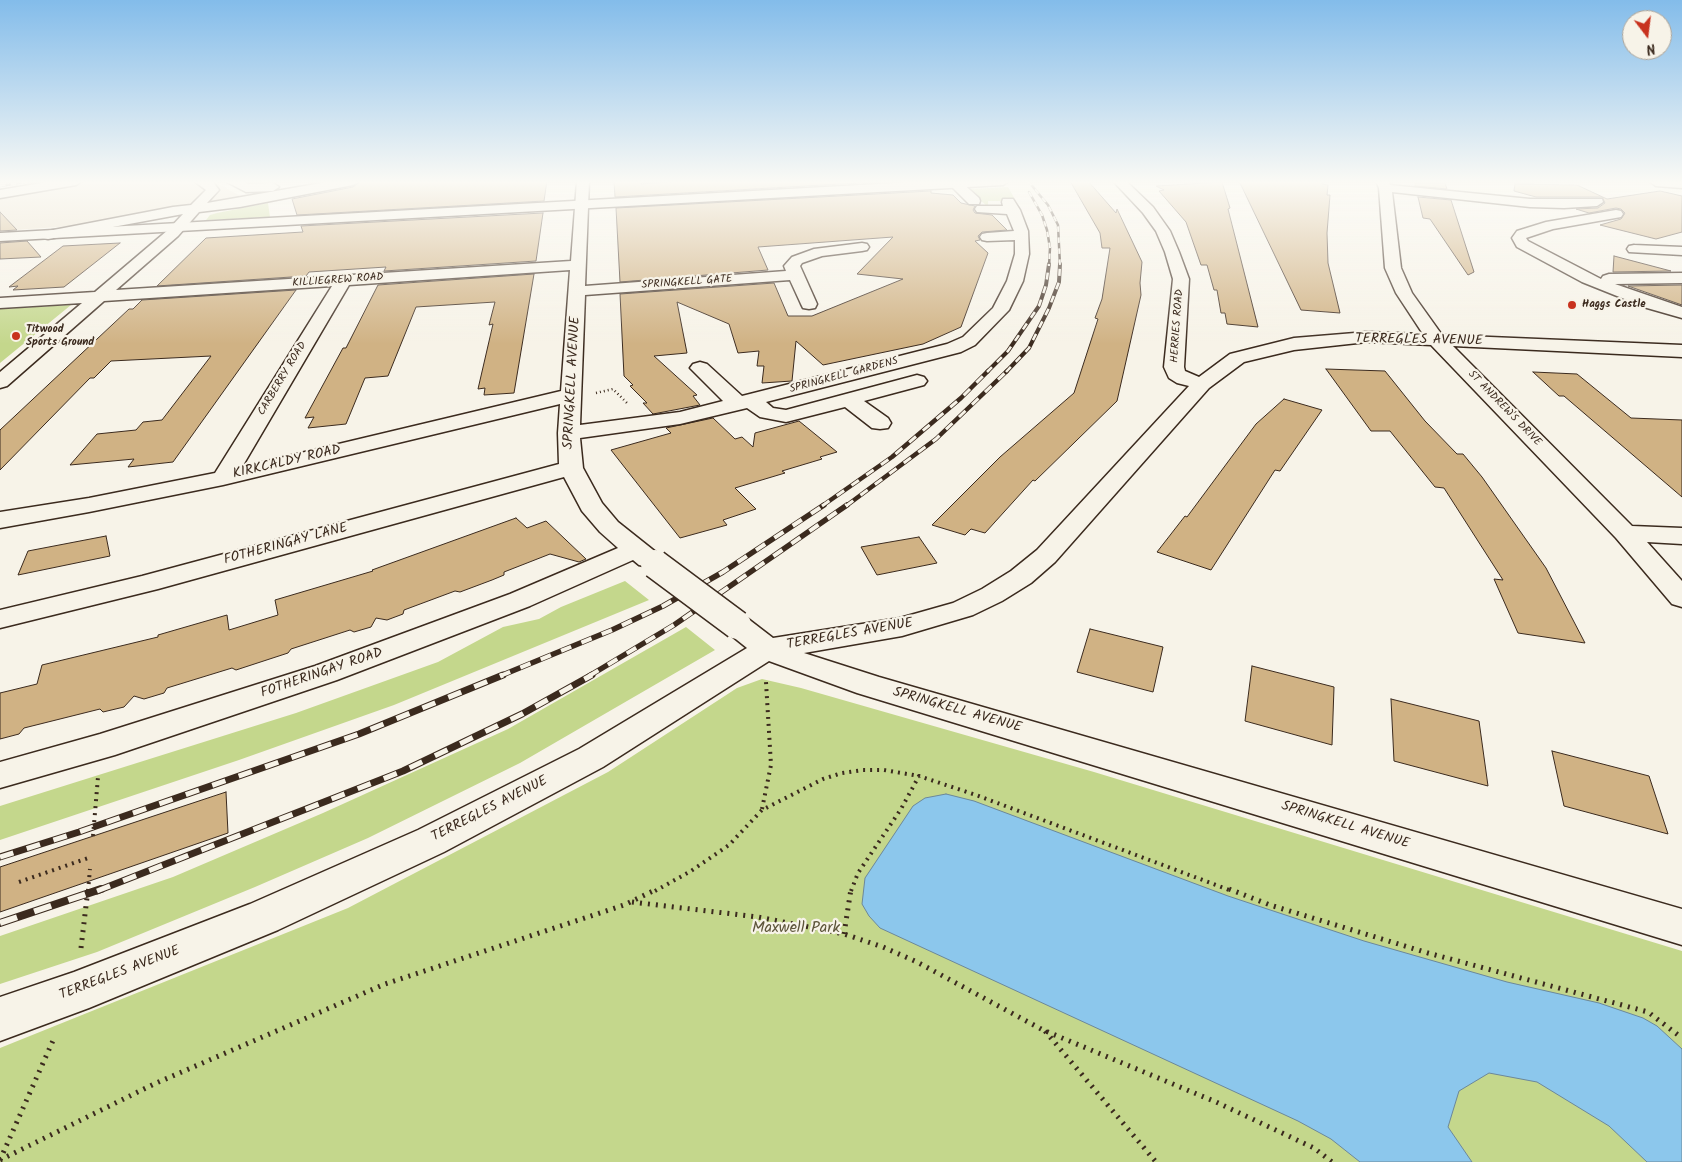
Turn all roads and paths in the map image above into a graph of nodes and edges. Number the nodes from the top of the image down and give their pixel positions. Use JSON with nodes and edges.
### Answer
{"nodes":[{"id":1,"x":44,"y":235,"type":"edge"},
{"id":2,"x":171,"y":235,"type":"edge"},
{"id":3,"x":580,"y":235,"type":"edge"},
{"id":4,"x":1017,"y":235,"type":"edge"},
{"id":5,"x":1021,"y":235,"type":"edge"},
{"id":6,"x":1165,"y":235,"type":"edge"},
{"id":7,"x":1390,"y":235,"type":"edge"},
{"id":8,"x":1521,"y":235,"type":"edge"},
{"id":9,"x":986,"y":237,"type":"dead end"},
{"id":10,"x":0,"y":238,"type":"edge"},
{"id":11,"x":862,"y":247,"type":"dead end"},
{"id":12,"x":1634,"y":249,"type":"dead end"},
{"id":13,"x":1682,"y":251,"type":"edge"},
{"id":14,"x":579,"y":265,"type":"junction"},
{"id":15,"x":796,"y":275,"type":"junction"},
{"id":16,"x":1682,"y":278,"type":"edge"},
{"id":17,"x":1609,"y":279,"type":"dead end"},
{"id":18,"x":343,"y":280,"type":"junction"},
{"id":19,"x":578,"y":291,"type":"junction"},
{"id":20,"x":98,"y":297,"type":"junction"},
{"id":21,"x":1660,"y":297,"type":"dead end"},
{"id":22,"x":1682,"y":297,"type":"edge"},
{"id":23,"x":0,"y":303,"type":"edge"},
{"id":24,"x":809,"y":304,"type":"dead end"},
{"id":25,"x":1682,"y":313,"type":"edge"},
{"id":26,"x":1436,"y":340,"type":"junction"},
{"id":27,"x":1682,"y":351,"type":"edge"},
{"id":28,"x":700,"y":368,"type":"dead end"},
{"id":29,"x":917,"y":381,"type":"dead end"},
{"id":30,"x":0,"y":382,"type":"edge"},
{"id":31,"x":1202,"y":384,"type":"junction"},
{"id":32,"x":572,"y":396,"type":"junction"},
{"id":33,"x":848,"y":399,"type":"junction"},
{"id":34,"x":744,"y":402,"type":"junction"},
{"id":35,"x":649,"y":424,"type":"junction"},
{"id":36,"x":880,"y":424,"type":"dead end"},
{"id":37,"x":569,"y":433,"type":"junction"},
{"id":38,"x":571,"y":468,"type":"junction"},
{"id":39,"x":223,"y":478,"type":"junction"},
{"id":40,"x":0,"y":520,"type":"edge"},
{"id":41,"x":1625,"y":532,"type":"junction"},
{"id":42,"x":1682,"y":536,"type":"edge"},
{"id":43,"x":645,"y":557,"type":"junction"},
{"id":44,"x":1682,"y":598,"type":"edge"},
{"id":45,"x":0,"y":619,"type":"edge"},
{"id":46,"x":768,"y":649,"type":"junction"},
{"id":47,"x":0,"y":775,"type":"edge"},
{"id":48,"x":919,"y":776,"type":"junction"},
{"id":49,"x":98,"y":777,"type":"dead end"},
{"id":50,"x":762,"y":810,"type":"junction"},
{"id":51,"x":93,"y":836,"type":"dead end"},
{"id":52,"x":91,"y":857,"type":"dead end"},
{"id":53,"x":90,"y":868,"type":"dead end"},
{"id":54,"x":19,"y":882,"type":"dead end"},
{"id":55,"x":631,"y":902,"type":"junction"},
{"id":56,"x":1682,"y":927,"type":"edge"},
{"id":57,"x":844,"y":934,"type":"junction"},
{"id":58,"x":74,"y":993,"type":"junction"},
{"id":59,"x":0,"y":1018,"type":"edge"},
{"id":60,"x":1043,"y":1030,"type":"junction"},
{"id":61,"x":1682,"y":1038,"type":"edge"},
{"id":62,"x":1156,"y":1162,"type":"edge"},
{"id":63,"x":1332,"y":1162,"type":"edge"}],
"edges":[{"from":1,"to":10,"type":"street"},
{"from":2,"to":20,"type":"street"},
{"from":3,"to":14,"type":"street","name":"SPRINGKELL AVENUE"},
{"from":4,"to":9,"type":"street"},
{"from":5,"to":34,"type":"street","name":"SPRINGKELL GARDENS"},
{"from":6,"to":31,"type":"street","name":"HERRIES ROAD"},
{"from":7,"to":26,"type":"street","name":"ST ANDREW'S DRIVE"},
{"from":8,"to":25,"type":"street"},
{"from":11,"to":15,"type":"street"},
{"from":12,"to":13,"type":"street"},
{"from":14,"to":18,"type":"street","name":"KILLIEGREW ROAD"},
{"from":14,"to":19,"type":"street","name":"SPRINGKELL AVENUE"},
{"from":15,"to":19,"type":"street","name":"SPRINGKELL GATE"},
{"from":15,"to":24,"type":"street"},
{"from":16,"to":17,"type":"street"},
{"from":18,"to":20,"type":"street","name":"KILLIEGREW ROAD"},
{"from":18,"to":39,"type":"street","name":"CARBERRY ROAD"},
{"from":19,"to":32,"type":"street","name":"SPRINGKELL AVENUE"},
{"from":20,"to":23,"type":"street","name":"KILLIEGREW ROAD"},
{"from":20,"to":30,"type":"street"},
{"from":21,"to":22,"type":"street"},
{"from":26,"to":27,"type":"street","name":"TERREGLES AVENUE"},
{"from":26,"to":31,"type":"street","name":"TERREGLES AVENUE"},
{"from":26,"to":41,"type":"street","name":"ST ANDREW'S DRIVE"},
{"from":28,"to":34,"type":"street"},
{"from":29,"to":33,"type":"street"},
{"from":31,"to":46,"type":"street","name":"TERREGLES AVENUE"},
{"from":32,"to":35,"type":"path"},
{"from":32,"to":37,"type":"street","name":"SPRINGKELL AVENUE"},
{"from":32,"to":39,"type":"street","name":"KIRKCALDY ROAD"},
{"from":33,"to":34,"type":"street"},
{"from":33,"to":36,"type":"street"},
{"from":34,"to":35,"type":"street","name":"SPRINGKELL GARDENS"},
{"from":35,"to":37,"type":"street","name":"SPRINGKELL GARDENS"},
{"from":37,"to":38,"type":"street","name":"SPRINGKELL AVENUE"},
{"from":38,"to":43,"type":"street","name":"SPRINGKELL AVENUE"},
{"from":38,"to":45,"type":"street","name":"FOTHERINGAY LANE"},
{"from":39,"to":40,"type":"street","name":"KIRKCALDY ROAD"},
{"from":41,"to":42,"type":"street"},
{"from":41,"to":44,"type":"street","name":"ST ANDREW'S DRIVE"},
{"from":43,"to":46,"type":"street","name":"SPRINGKELL AVENUE","bridge":true},
{"from":43,"to":47,"type":"street","name":"FOTHERINGAY ROAD"},
{"from":46,"to":50,"type":"path"},
{"from":46,"to":56,"type":"street","name":"SPRINGKELL AVENUE"},
{"from":46,"to":58,"type":"street","name":"TERREGLES AVENUE"},
{"from":48,"to":50,"type":"path"},
{"from":48,"to":57,"type":"path"},
{"from":48,"to":61,"type":"path"},
{"from":49,"to":51,"type":"path","bridge":true},
{"from":50,"to":55,"type":"path"},
{"from":52,"to":54,"type":"path"},
{"from":53,"to":58,"type":"path","bridge":true},
{"from":55,"to":57,"type":"path"},
{"from":55,"to":58,"type":"path"},
{"from":57,"to":60,"type":"path"},
{"from":58,"to":59,"type":"street","name":"TERREGLES AVENUE"},
{"from":60,"to":62,"type":"path"},
{"from":60,"to":63,"type":"path"}]}
